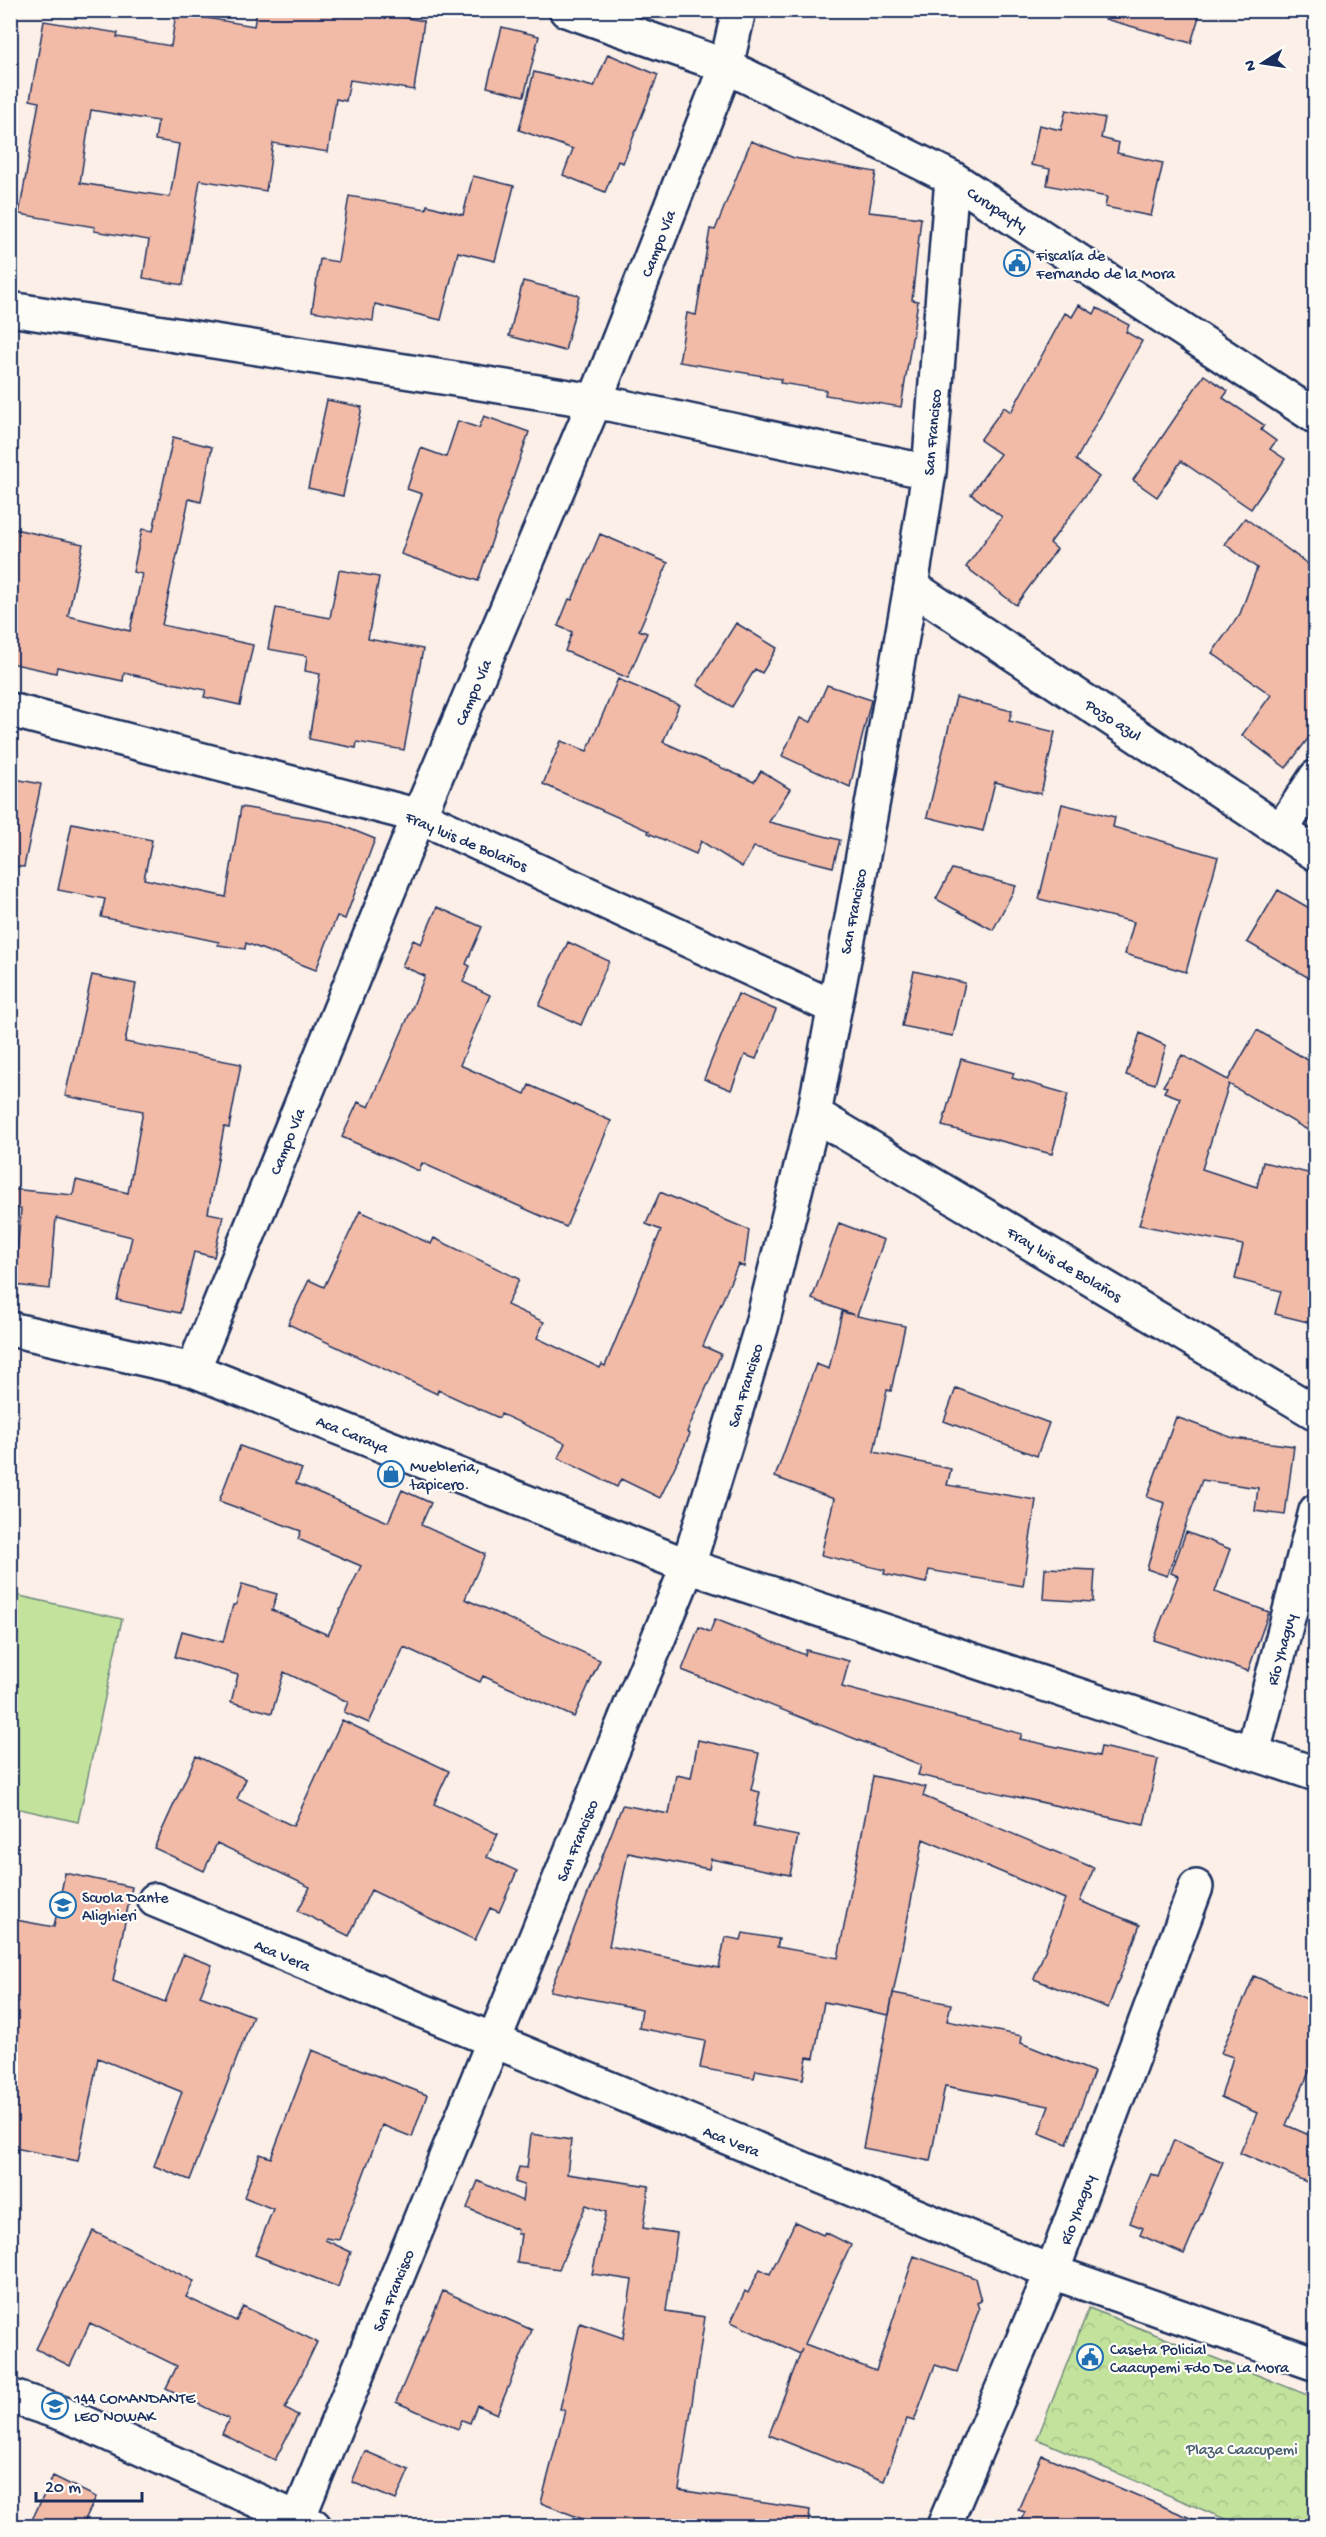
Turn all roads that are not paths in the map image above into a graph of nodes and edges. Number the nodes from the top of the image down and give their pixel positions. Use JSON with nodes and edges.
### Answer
{"nodes":[{"id":1,"x":566,"y":10,"type":"edge"},
{"id":2,"x":739,"y":10,"type":"edge"},
{"id":3,"x":726,"y":66,"type":"junction"},
{"id":4,"x":952,"y":178,"type":"junction"},
{"id":5,"x":10,"y":309,"type":"edge"},
{"id":6,"x":595,"y":401,"type":"junction"},
{"id":7,"x":1316,"y":417,"type":"edge"},
{"id":8,"x":928,"y":472,"type":"junction"},
{"id":9,"x":911,"y":586,"type":"junction"},
{"id":10,"x":10,"y":710,"type":"edge"},
{"id":11,"x":1316,"y":777,"type":"edge"},
{"id":12,"x":419,"y":816,"type":"junction"},
{"id":13,"x":1281,"y":830,"type":"junction"},
{"id":14,"x":1316,"y":854,"type":"edge"},
{"id":15,"x":833,"y":1007,"type":"junction"},
{"id":16,"x":814,"y":1114,"type":"junction"},
{"id":17,"x":10,"y":1329,"type":"edge"},
{"id":18,"x":193,"y":1370,"type":"junction"},
{"id":19,"x":1316,"y":1413,"type":"edge"},
{"id":20,"x":1316,"y":1511,"type":"edge"},
{"id":21,"x":688,"y":1566,"type":"junction"},
{"id":22,"x":1253,"y":1752,"type":"junction"},
{"id":23,"x":1316,"y":1774,"type":"edge"},
{"id":24,"x":1196,"y":1887,"type":"dead end"},
{"id":25,"x":155,"y":1900,"type":"dead end"},
{"id":26,"x":494,"y":2041,"type":"junction"},
{"id":27,"x":1053,"y":2272,"type":"junction"},
{"id":28,"x":1316,"y":2364,"type":"edge"},
{"id":29,"x":10,"y":2396,"type":"edge"},
{"id":30,"x":302,"y":2524,"type":"edge"},
{"id":31,"x":944,"y":2526,"type":"edge"}],
"edges":[{"from":1,"to":3,"type":"street","name":"Curupayty"},
{"from":2,"to":3,"type":"street","name":"Campo Vía"},
{"from":3,"to":4,"type":"street","name":"Curupayty"},
{"from":3,"to":6,"type":"street","name":"Campo Vía"},
{"from":4,"to":7,"type":"street","name":"Curupayty"},
{"from":4,"to":8,"type":"street","name":"San Francisco"},
{"from":5,"to":6,"type":"street"},
{"from":6,"to":8,"type":"street"},
{"from":6,"to":12,"type":"street","name":"Campo Vía"},
{"from":8,"to":9,"type":"street","name":"San Francisco"},
{"from":9,"to":13,"type":"street","name":"Pozo azul"},
{"from":9,"to":15,"type":"street","name":"San Francisco"},
{"from":10,"to":12,"type":"street","name":"Fray luis de Bolaños"},
{"from":11,"to":13,"type":"street"},
{"from":12,"to":15,"type":"street","name":"Fray luis de Bolaños"},
{"from":12,"to":18,"type":"street","name":"Campo Vía"},
{"from":13,"to":14,"type":"street","name":"Pozo azul"},
{"from":15,"to":16,"type":"street","name":"San Francisco"},
{"from":16,"to":19,"type":"street","name":"Fray luis de Bolaños"},
{"from":16,"to":21,"type":"street","name":"San Francisco"},
{"from":17,"to":18,"type":"street","name":"Aca Caraya"},
{"from":18,"to":21,"type":"street","name":"Aca Caraya"},
{"from":20,"to":22,"type":"street","name":"Río Yhaguy"},
{"from":21,"to":22,"type":"street","name":"Aca Caraya"},
{"from":21,"to":26,"type":"street","name":"San Francisco"},
{"from":22,"to":23,"type":"street","name":"Aca Caraya"},
{"from":24,"to":27,"type":"street","name":"Río Yhaguy"},
{"from":25,"to":26,"type":"street","name":"Aca Vera"},
{"from":26,"to":27,"type":"street","name":"Aca Vera"},
{"from":26,"to":30,"type":"street","name":"San Francisco"},
{"from":27,"to":28,"type":"street","name":"Aca Vera"},
{"from":27,"to":31,"type":"street","name":"Río Yhaguy"},
{"from":29,"to":30,"type":"street"}]}
